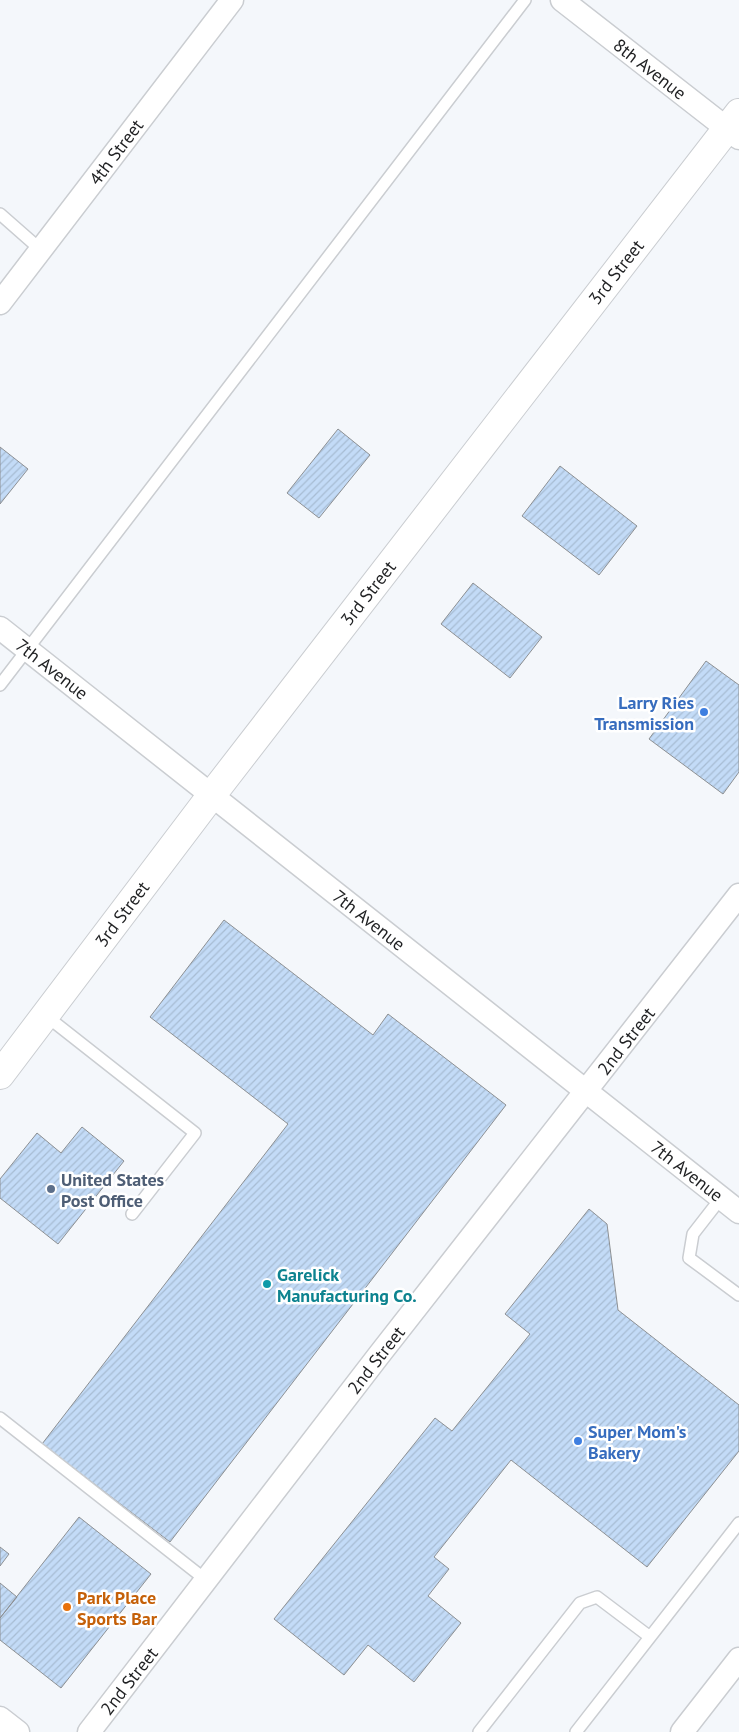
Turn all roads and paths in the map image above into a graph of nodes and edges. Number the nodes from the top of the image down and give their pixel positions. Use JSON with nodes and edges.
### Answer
{"nodes":[{"id":1,"x":232,"y":0,"type":"edge"},
{"id":2,"x":525,"y":0,"type":"edge"},
{"id":3,"x":562,"y":0,"type":"edge"},
{"id":4,"x":735,"y":127,"type":"edge"},
{"id":5,"x":0,"y":214,"type":"edge"},
{"id":6,"x":41,"y":250,"type":"junction"},
{"id":7,"x":0,"y":303,"type":"edge"},
{"id":8,"x":0,"y":628,"type":"edge"},
{"id":9,"x":27,"y":650,"type":"junction"},
{"id":10,"x":0,"y":685,"type":"edge"},
{"id":11,"x":211,"y":796,"type":"junction"},
{"id":12,"x":739,"y":895,"type":"edge"},
{"id":13,"x":45,"y":1015,"type":"junction"},
{"id":14,"x":0,"y":1075,"type":"edge"},
{"id":15,"x":586,"y":1092,"type":"junction"},
{"id":16,"x":721,"y":1198,"type":"junction"},
{"id":17,"x":739,"y":1212,"type":"edge"},
{"id":18,"x":132,"y":1214,"type":"dead end"},
{"id":19,"x":739,"y":1296,"type":"edge"},
{"id":20,"x":0,"y":1418,"type":"edge"},
{"id":21,"x":739,"y":1523,"type":"edge"},
{"id":22,"x":206,"y":1580,"type":"junction"},
{"id":23,"x":650,"y":1637,"type":"junction"},
{"id":24,"x":739,"y":1659,"type":"edge"},
{"id":25,"x":0,"y":1718,"type":"edge"},
{"id":26,"x":18,"y":1732,"type":"edge"},
{"id":27,"x":89,"y":1732,"type":"edge"},
{"id":28,"x":479,"y":1732,"type":"edge"},
{"id":29,"x":576,"y":1732,"type":"edge"},
{"id":30,"x":682,"y":1732,"type":"edge"}],
"edges":[{"from":1,"to":6,"type":"street","name":"4th Street"},
{"from":2,"to":9,"type":"lane"},
{"from":3,"to":4,"type":"street","name":"8th Avenue"},
{"from":4,"to":11,"type":"street","name":"3rd Street"},
{"from":5,"to":6,"type":"lane"},
{"from":6,"to":7,"type":"street","name":"4th Street"},
{"from":8,"to":9,"type":"street","name":"7th Avenue"},
{"from":9,"to":10,"type":"lane"},
{"from":9,"to":11,"type":"street","name":"7th Avenue"},
{"from":11,"to":13,"type":"street","name":"3rd Street"},
{"from":11,"to":15,"type":"street","name":"7th Avenue"},
{"from":12,"to":15,"type":"street","name":"2nd Street"},
{"from":13,"to":14,"type":"street","name":"3rd Street"},
{"from":13,"to":18,"type":"lane"},
{"from":15,"to":16,"type":"street","name":"7th Avenue"},
{"from":15,"to":22,"type":"street","name":"2nd Street"},
{"from":16,"to":17,"type":"street","name":"7th Avenue"},
{"from":16,"to":19,"type":"lane"},
{"from":20,"to":22,"type":"lane"},
{"from":21,"to":23,"type":"lane"},
{"from":22,"to":27,"type":"street","name":"2nd Street"},
{"from":23,"to":28,"type":"lane"},
{"from":23,"to":29,"type":"lane"},
{"from":24,"to":30,"type":"street"},
{"from":25,"to":26,"type":"street"}]}
